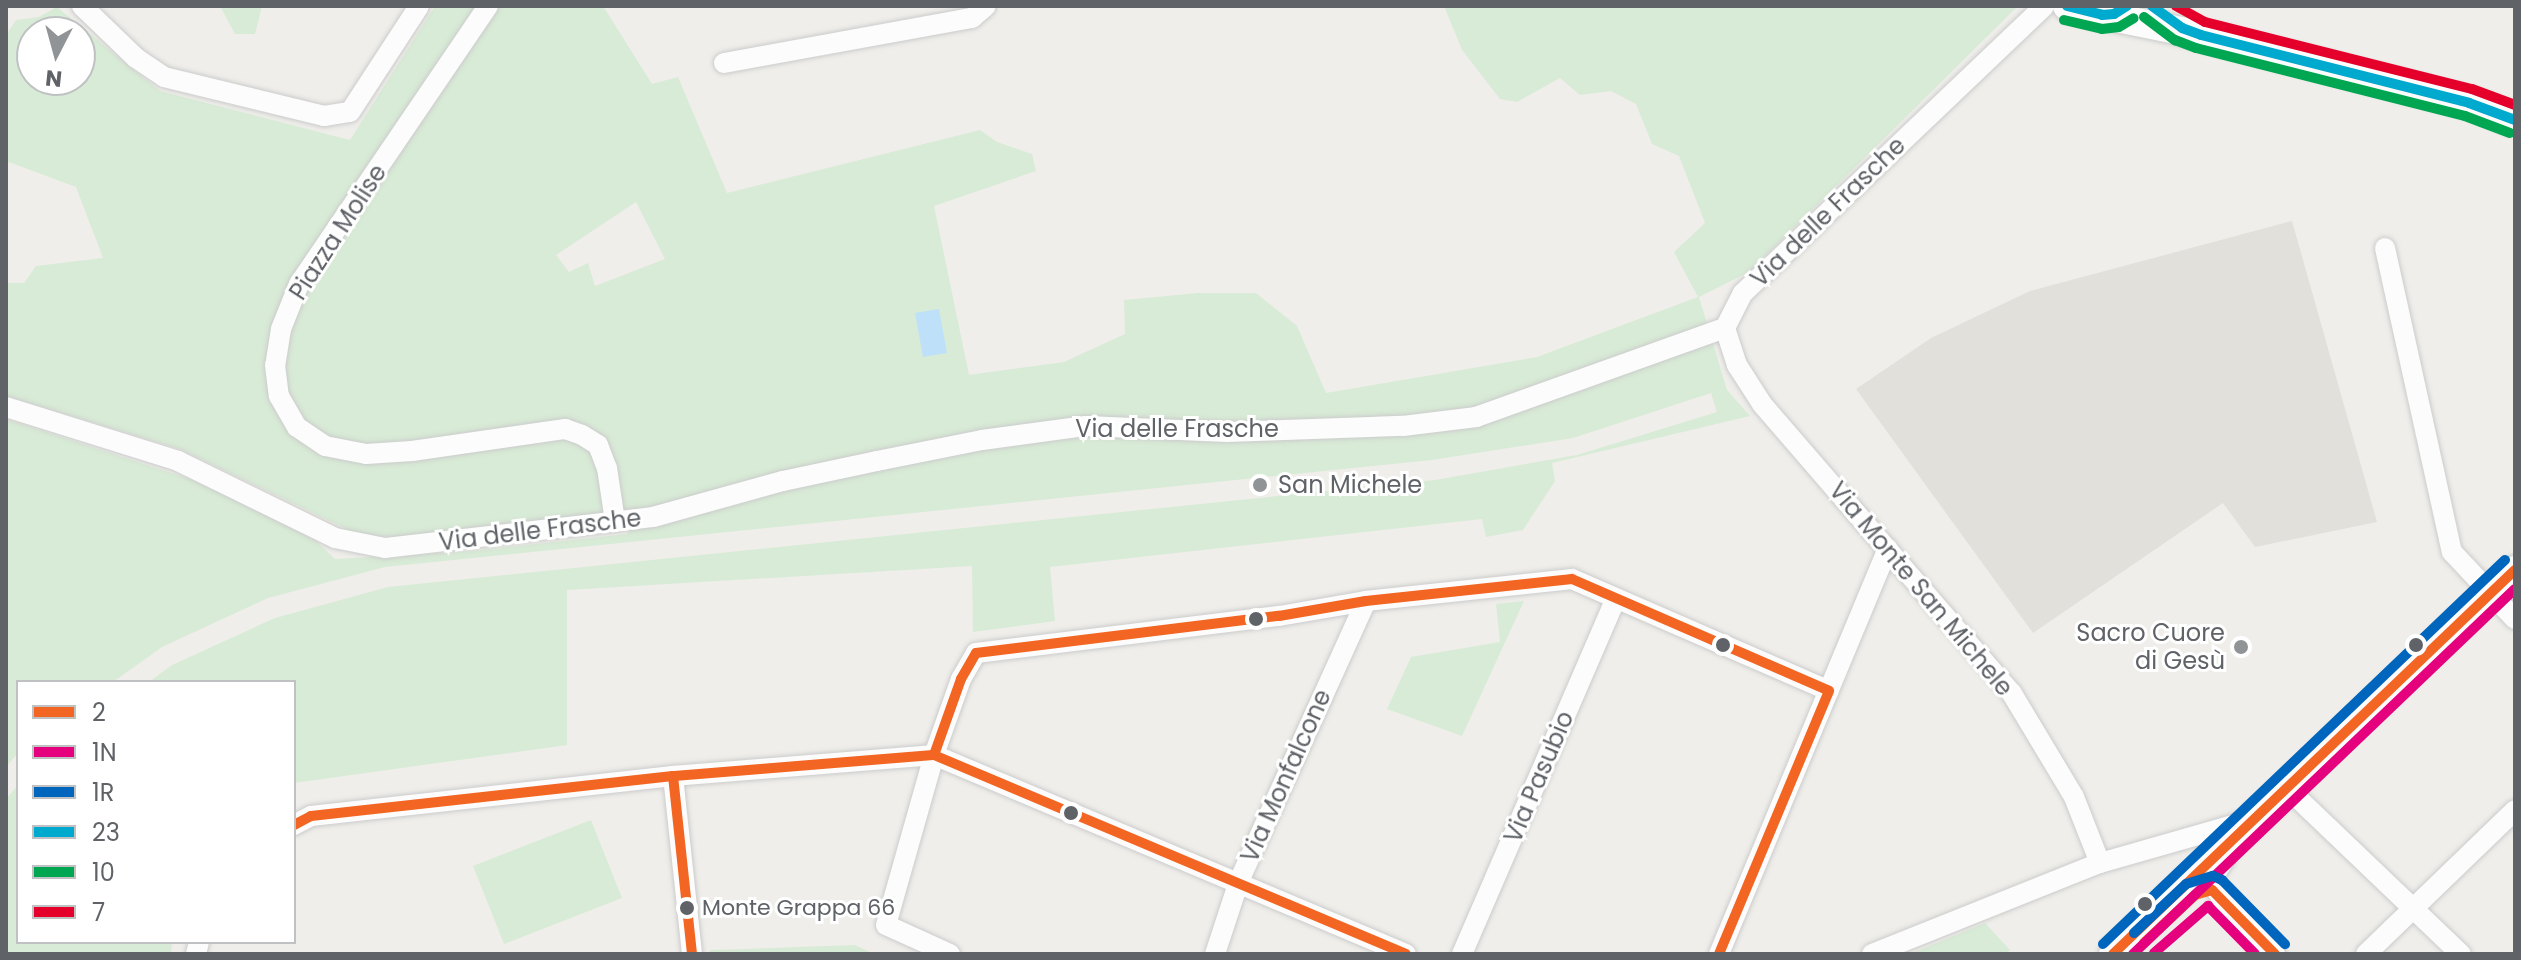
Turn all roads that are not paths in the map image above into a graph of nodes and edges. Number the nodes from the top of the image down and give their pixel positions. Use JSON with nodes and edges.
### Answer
{"nodes":[{"id":1,"x":82,"y":6,"type":"edge"},
{"id":2,"x":419,"y":6,"type":"edge"},
{"id":3,"x":488,"y":6,"type":"edge"},
{"id":4,"x":986,"y":6,"type":"edge"},
{"id":5,"x":2044,"y":6,"type":"edge"},
{"id":6,"x":2067,"y":6,"type":"edge"},
{"id":7,"x":2152,"y":6,"type":"edge"},
{"id":8,"x":2115,"y":11,"type":"edge"},
{"id":9,"x":2201,"y":35,"type":"junction"},
{"id":10,"x":724,"y":63,"type":"dead end"},
{"id":11,"x":2515,"y":120,"type":"edge"},
{"id":12,"x":2385,"y":248,"type":"dead end"},
{"id":13,"x":1725,"y":328,"type":"junction"},
{"id":14,"x":6,"y":407,"type":"edge"},
{"id":15,"x":615,"y":521,"type":"junction"},
{"id":16,"x":1888,"y":549,"type":"junction"},
{"id":17,"x":2515,"y":570,"type":"edge"},
{"id":18,"x":2492,"y":592,"type":"junction"},
{"id":19,"x":1615,"y":600,"type":"junction"},
{"id":20,"x":1366,"y":601,"type":"junction"},
{"id":21,"x":2515,"y":619,"type":"edge"},
{"id":22,"x":1829,"y":691,"type":"junction"},
{"id":23,"x":934,"y":755,"type":"junction"},
{"id":24,"x":673,"y":776,"type":"junction"},
{"id":25,"x":2286,"y":787,"type":"junction"},
{"id":26,"x":2515,"y":810,"type":"edge"},
{"id":27,"x":2251,"y":820,"type":"junction"},
{"id":28,"x":296,"y":824,"type":"edge"},
{"id":29,"x":2100,"y":863,"type":"junction"},
{"id":30,"x":1239,"y":881,"type":"junction"},
{"id":31,"x":2416,"y":907,"type":"junction"},
{"id":32,"x":692,"y":954,"type":"edge"},
{"id":33,"x":950,"y":954,"type":"edge"},
{"id":34,"x":1215,"y":954,"type":"edge"},
{"id":35,"x":1406,"y":954,"type":"edge"},
{"id":36,"x":1462,"y":954,"type":"edge"},
{"id":37,"x":1719,"y":954,"type":"edge"},
{"id":38,"x":1872,"y":954,"type":"edge"},
{"id":39,"x":2113,"y":954,"type":"edge"},
{"id":40,"x":2275,"y":954,"type":"edge"},
{"id":41,"x":2366,"y":954,"type":"edge"},
{"id":42,"x":2461,"y":954,"type":"edge"}],
"edges":[{"from":1,"to":2,"type":"street"},
{"from":3,"to":15,"type":"street","name":"Piazza Molise"},
{"from":4,"to":10,"type":"street"},
{"from":5,"to":13,"type":"street","name":"Via delle Frasche"},
{"from":6,"to":8,"type":"main road"},
{"from":7,"to":9,"type":"main road"},
{"from":8,"to":9,"type":"main road"},
{"from":9,"to":11,"type":"main road"},
{"from":12,"to":18,"type":"street"},
{"from":13,"to":15,"type":"street","name":"Via delle Frasche"},
{"from":13,"to":16,"type":"street","name":"Via Monte San Michele"},
{"from":14,"to":15,"type":"street","name":"Via delle Frasche"},
{"from":16,"to":22,"type":"street"},
{"from":16,"to":29,"type":"street","name":"Via Monte San Michele"},
{"from":17,"to":18,"type":"main road"},
{"from":18,"to":21,"type":"street"},
{"from":18,"to":25,"type":"main road"},
{"from":19,"to":20,"type":"street"},
{"from":19,"to":22,"type":"street"},
{"from":19,"to":36,"type":"street","name":"Via Pasubio"},
{"from":20,"to":23,"type":"street"},
{"from":20,"to":30,"type":"street","name":"Via Monfalcone"},
{"from":22,"to":37,"type":"street"},
{"from":23,"to":24,"type":"street"},
{"from":23,"to":30,"type":"street"},
{"from":23,"to":33,"type":"street"},
{"from":24,"to":28,"type":"street"},
{"from":24,"to":32,"type":"street"},
{"from":25,"to":27,"type":"main road"},
{"from":25,"to":31,"type":"street"},
{"from":26,"to":31,"type":"street"},
{"from":27,"to":29,"type":"street"},
{"from":27,"to":39,"type":"main road"},
{"from":27,"to":40,"type":"street"},
{"from":29,"to":38,"type":"street"},
{"from":30,"to":34,"type":"street","name":"Via Monfalcone"},
{"from":30,"to":35,"type":"street"},
{"from":31,"to":41,"type":"street"},
{"from":31,"to":42,"type":"street"}]}
